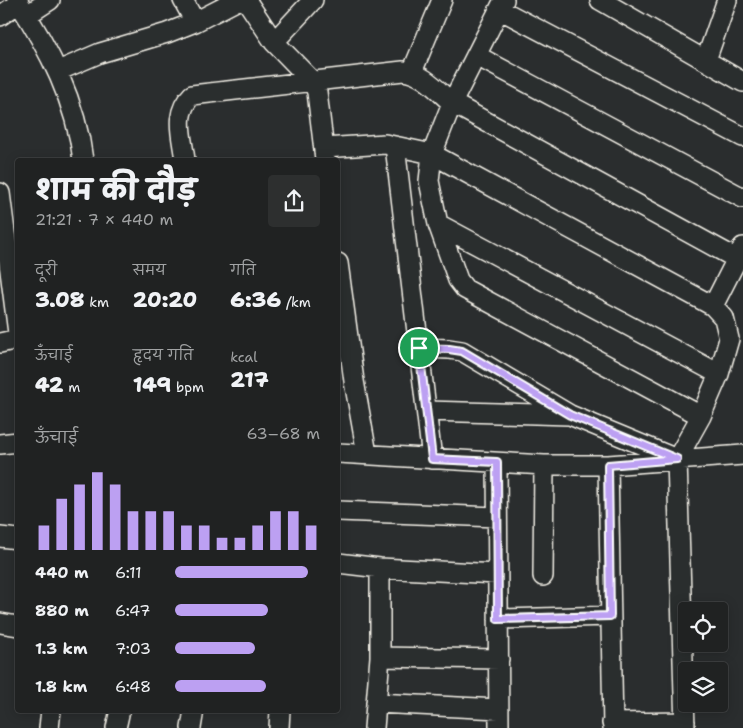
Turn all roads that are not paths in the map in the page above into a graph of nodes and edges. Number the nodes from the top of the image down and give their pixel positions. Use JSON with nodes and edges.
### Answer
{"nodes":[{"id":1,"x":50,"y":0,"type":"edge"},
{"id":2,"x":183,"y":0,"type":"edge"},
{"id":3,"x":238,"y":0,"type":"edge"},
{"id":4,"x":246,"y":0,"type":"edge"},
{"id":5,"x":313,"y":0,"type":"edge"},
{"id":6,"x":442,"y":0,"type":"edge"},
{"id":7,"x":727,"y":0,"type":"edge"},
{"id":8,"x":610,"y":2,"type":"edge"},
{"id":9,"x":503,"y":5,"type":"edge"},
{"id":10,"x":21,"y":6,"type":"edge"},
{"id":11,"x":0,"y":16,"type":"edge"},
{"id":12,"x":195,"y":22,"type":"junction"},
{"id":13,"x":274,"y":42,"type":"junction"},
{"id":14,"x":477,"y":56,"type":"junction"},
{"id":15,"x":706,"y":60,"type":"junction"},
{"id":16,"x":58,"y":71,"type":"junction"},
{"id":17,"x":412,"y":72,"type":"junction"},
{"id":18,"x":313,"y":82,"type":"junction"},
{"id":19,"x":743,"y":82,"type":"edge"},
{"id":20,"x":452,"y":103,"type":"junction"},
{"id":21,"x":743,"y":137,"type":"edge"},
{"id":22,"x":395,"y":146,"type":"junction"},
{"id":23,"x":324,"y":154,"type":"edge"},
{"id":24,"x":432,"y":154,"type":"junction"},
{"id":25,"x":83,"y":158,"type":"edge"},
{"id":26,"x":185,"y":158,"type":"edge"},
{"id":27,"x":0,"y":193,"type":"edge"},
{"id":28,"x":743,"y":198,"type":"edge"},
{"id":29,"x":438,"y":224,"type":"junction"},
{"id":30,"x":740,"y":253,"type":"edge"},
{"id":31,"x":340,"y":291,"type":"edge"},
{"id":32,"x":15,"y":292,"type":"edge"},
{"id":33,"x":713,"y":306,"type":"junction"},
{"id":34,"x":342,"y":320,"type":"edge"},
{"id":35,"x":15,"y":340,"type":"edge"},
{"id":36,"x":0,"y":343,"type":"edge"},
{"id":37,"x":419,"y":348,"type":"junction"},
{"id":38,"x":719,"y":374,"type":"junction"},
{"id":39,"x":346,"y":382,"type":"edge"},
{"id":40,"x":427,"y":412,"type":"junction"},
{"id":41,"x":570,"y":415,"type":"junction"},
{"id":42,"x":701,"y":416,"type":"junction"},
{"id":43,"x":15,"y":442,"type":"edge"},
{"id":44,"x":0,"y":444,"type":"edge"},
{"id":45,"x":340,"y":453,"type":"edge"},
{"id":46,"x":368,"y":454,"type":"junction"},
{"id":47,"x":743,"y":455,"type":"edge"},
{"id":48,"x":432,"y":459,"type":"junction"},
{"id":49,"x":677,"y":459,"type":"junction"},
{"id":50,"x":497,"y":462,"type":"junction"},
{"id":51,"x":544,"y":465,"type":"junction"},
{"id":52,"x":608,"y":465,"type":"junction"},
{"id":53,"x":340,"y":511,"type":"edge"},
{"id":54,"x":497,"y":517,"type":"junction"},
{"id":55,"x":0,"y":536,"type":"edge"},
{"id":56,"x":15,"y":538,"type":"edge"},
{"id":57,"x":340,"y":563,"type":"edge"},
{"id":58,"x":380,"y":568,"type":"junction"},
{"id":59,"x":497,"y":574,"type":"junction"},
{"id":60,"x":543,"y":576,"type":"dead end"},
{"id":61,"x":610,"y":616,"type":"junction"},
{"id":62,"x":498,"y":619,"type":"junction"},
{"id":63,"x":0,"y":623,"type":"edge"},
{"id":64,"x":15,"y":626,"type":"edge"},
{"id":65,"x":380,"y":657,"type":"junction"},
{"id":66,"x":499,"y":659,"type":"junction"},
{"id":67,"x":376,"y":704,"type":"junction"},
{"id":68,"x":50,"y":713,"type":"edge"},
{"id":69,"x":119,"y":713,"type":"edge"},
{"id":70,"x":194,"y":713,"type":"edge"},
{"id":71,"x":280,"y":713,"type":"edge"},
{"id":72,"x":499,"y":719,"type":"edge"},
{"id":73,"x":612,"y":725,"type":"edge"},
{"id":74,"x":685,"y":725,"type":"edge"},
{"id":75,"x":48,"y":728,"type":"edge"},
{"id":76,"x":116,"y":728,"type":"edge"},
{"id":77,"x":192,"y":728,"type":"edge"},
{"id":78,"x":279,"y":728,"type":"edge"},
{"id":79,"x":374,"y":728,"type":"edge"}],
"edges":[{"from":1,"to":10,"type":"street"},
{"from":2,"to":12,"type":"street"},
{"from":3,"to":12,"type":"street"},
{"from":4,"to":13,"type":"street"},
{"from":5,"to":13,"type":"street"},
{"from":6,"to":17,"type":"street"},
{"from":7,"to":15,"type":"street"},
{"from":8,"to":15,"type":"street"},
{"from":9,"to":14,"type":"street"},
{"from":9,"to":21,"type":"street"},
{"from":10,"to":11,"type":"street"},
{"from":10,"to":16,"type":"street"},
{"from":12,"to":16,"type":"street"},
{"from":13,"to":18,"type":"street"},
{"from":14,"to":20,"type":"street"},
{"from":14,"to":28,"type":"street"},
{"from":15,"to":19,"type":"street"},
{"from":16,"to":25,"type":"street"},
{"from":17,"to":18,"type":"street"},
{"from":17,"to":20,"type":"street"},
{"from":18,"to":23,"type":"street"},
{"from":18,"to":26,"type":"street"},
{"from":20,"to":24,"type":"street"},
{"from":20,"to":30,"type":"street"},
{"from":22,"to":23,"type":"street"},
{"from":22,"to":24,"type":"street"},
{"from":22,"to":37,"type":"street"},
{"from":24,"to":29,"type":"street"},
{"from":24,"to":33,"type":"street"},
{"from":27,"to":32,"type":"street"},
{"from":29,"to":38,"type":"street"},
{"from":29,"to":42,"type":"street"},
{"from":30,"to":33,"type":"street"},
{"from":31,"to":34,"type":"street"},
{"from":33,"to":38,"type":"street"},
{"from":34,"to":39,"type":"street"},
{"from":35,"to":36,"type":"street"},
{"from":37,"to":40,"type":"street"},
{"from":37,"to":41,"type":"street"},
{"from":38,"to":42,"type":"street"},
{"from":39,"to":46,"type":"street"},
{"from":40,"to":41,"type":"street"},
{"from":40,"to":48,"type":"street"},
{"from":41,"to":49,"type":"street"},
{"from":42,"to":49,"type":"street"},
{"from":43,"to":44,"type":"street"},
{"from":45,"to":46,"type":"street"},
{"from":46,"to":48,"type":"street"},
{"from":47,"to":49,"type":"street"},
{"from":48,"to":50,"type":"street"},
{"from":49,"to":52,"type":"street"},
{"from":49,"to":74,"type":"street"},
{"from":50,"to":51,"type":"street"},
{"from":50,"to":54,"type":"street"},
{"from":51,"to":52,"type":"street"},
{"from":51,"to":60,"type":"street"},
{"from":52,"to":61,"type":"street"},
{"from":53,"to":54,"type":"street"},
{"from":54,"to":59,"type":"street"},
{"from":55,"to":56,"type":"street"},
{"from":57,"to":58,"type":"street"},
{"from":58,"to":59,"type":"street"},
{"from":58,"to":65,"type":"street"},
{"from":59,"to":62,"type":"street"},
{"from":61,"to":62,"type":"street"},
{"from":61,"to":73,"type":"street"},
{"from":62,"to":66,"type":"street"},
{"from":63,"to":64,"type":"street"},
{"from":65,"to":66,"type":"street"},
{"from":65,"to":67,"type":"street"},
{"from":66,"to":72,"type":"street"},
{"from":67,"to":72,"type":"street"},
{"from":67,"to":79,"type":"street"},
{"from":68,"to":75,"type":"street"},
{"from":69,"to":76,"type":"street"},
{"from":70,"to":77,"type":"street"},
{"from":71,"to":78,"type":"street"},
{"from":73,"to":74,"type":"street"}]}
